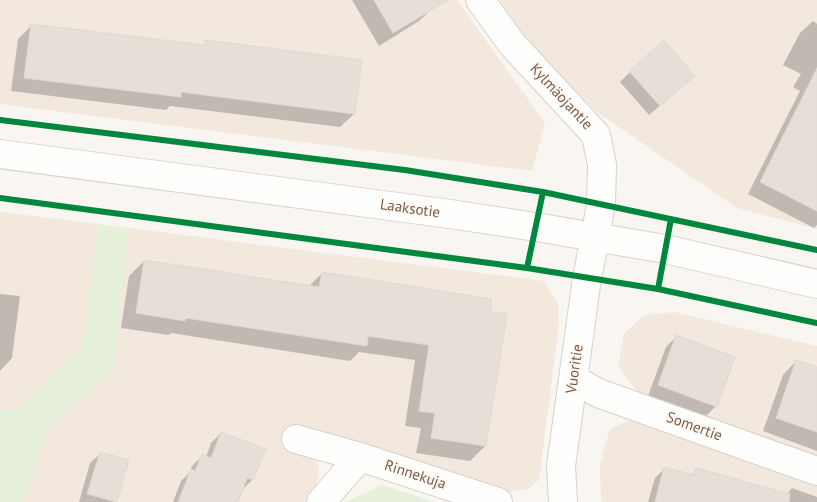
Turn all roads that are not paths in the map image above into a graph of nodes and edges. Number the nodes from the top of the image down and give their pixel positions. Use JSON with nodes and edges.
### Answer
{"nodes":[{"id":1,"x":480,"y":0,"type":"edge"},
{"id":2,"x":0,"y":154,"type":"edge"},
{"id":3,"x":596,"y":238,"type":"junction"},
{"id":4,"x":817,"y":284,"type":"edge"},
{"id":5,"x":574,"y":379,"type":"junction"},
{"id":6,"x":296,"y":439,"type":"dead end"},
{"id":7,"x":360,"y":457,"type":"junction"},
{"id":8,"x":817,"y":471,"type":"edge"},
{"id":9,"x":321,"y":502,"type":"edge"},
{"id":10,"x":498,"y":502,"type":"edge"},
{"id":11,"x":563,"y":502,"type":"edge"}],
"edges":[{"from":1,"to":3,"type":"street","name":"Kylmäojantie"},
{"from":2,"to":3,"type":"street","name":"Laaksotie"},
{"from":3,"to":4,"type":"street","name":"Laaksotie"},
{"from":3,"to":5,"type":"street","name":"Vuoritie"},
{"from":5,"to":8,"type":"street","name":"Somertie"},
{"from":5,"to":11,"type":"street","name":"Vuoritie"},
{"from":6,"to":7,"type":"street","name":"Rinnekuja"},
{"from":7,"to":9,"type":"street"},
{"from":7,"to":10,"type":"street","name":"Rinnekuja"}]}
